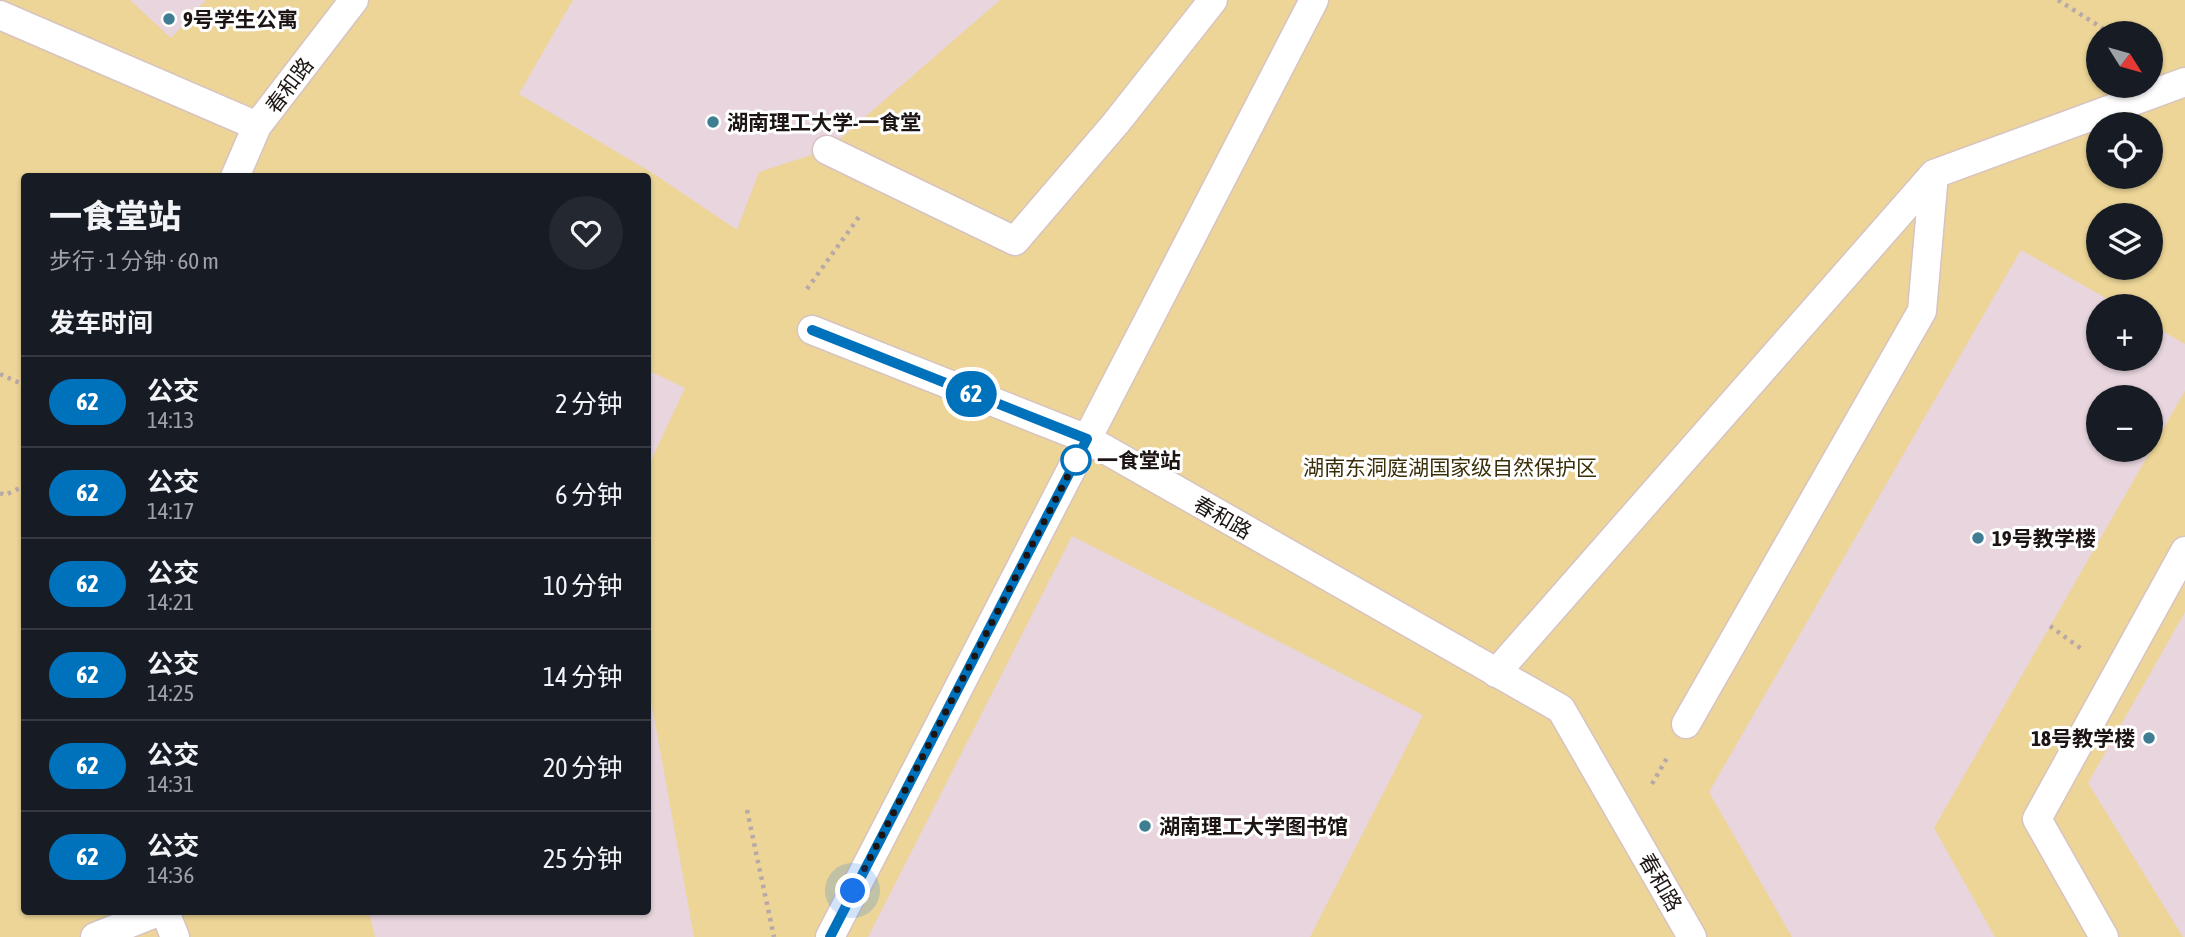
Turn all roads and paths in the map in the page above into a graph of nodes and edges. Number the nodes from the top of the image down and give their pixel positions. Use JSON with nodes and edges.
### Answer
{"nodes":[{"id":1,"x":354,"y":0,"type":"edge"},
{"id":2,"x":1213,"y":0,"type":"edge"},
{"id":3,"x":1314,"y":0,"type":"edge"},
{"id":4,"x":2058,"y":0,"type":"edge"},
{"id":5,"x":0,"y":15,"type":"edge"},
{"id":6,"x":2091,"y":21,"type":"edge"},
{"id":7,"x":2185,"y":82,"type":"edge"},
{"id":8,"x":257,"y":126,"type":"junction"},
{"id":9,"x":827,"y":150,"type":"dead end"},
{"id":10,"x":237,"y":173,"type":"edge"},
{"id":11,"x":1934,"y":174,"type":"junction"},
{"id":12,"x":886,"y":179,"type":"junction"},
{"id":13,"x":802,"y":295,"type":"dead end"},
{"id":14,"x":812,"y":330,"type":"dead end"},
{"id":15,"x":0,"y":374,"type":"edge"},
{"id":16,"x":21,"y":384,"type":"edge"},
{"id":17,"x":1087,"y":439,"type":"junction"},
{"id":18,"x":21,"y":487,"type":"edge"},
{"id":19,"x":0,"y":493,"type":"edge"},
{"id":20,"x":2185,"y":551,"type":"edge"},
{"id":21,"x":1496,"y":673,"type":"junction"},
{"id":22,"x":1686,"y":724,"type":"joint"},
{"id":23,"x":747,"y":810,"type":"dead end"},
{"id":24,"x":1628,"y":826,"type":"junction"},
{"id":25,"x":150,"y":915,"type":"edge"},
{"id":26,"x":167,"y":915,"type":"edge"},
{"id":27,"x":95,"y":937,"type":"edge"},
{"id":28,"x":175,"y":937,"type":"edge"},
{"id":29,"x":774,"y":937,"type":"edge"},
{"id":30,"x":830,"y":937,"type":"edge"},
{"id":31,"x":1692,"y":937,"type":"edge"},
{"id":32,"x":2104,"y":937,"type":"edge"}],
"edges":[{"from":1,"to":8,"type":"lane","name":"春和路"},
{"from":2,"to":12,"type":"lane"},
{"from":3,"to":17,"type":"lane"},
{"from":4,"to":6,"type":"path"},
{"from":5,"to":8,"type":"lane"},
{"from":7,"to":11,"type":"lane"},
{"from":8,"to":10,"type":"lane","name":"春和路"},
{"from":9,"to":12,"type":"lane"},
{"from":11,"to":21,"type":"lane"},
{"from":11,"to":22,"type":"lane"},
{"from":12,"to":13,"type":"path"},
{"from":14,"to":17,"type":"lane","name":"春和路"},
{"from":15,"to":16,"type":"path"},
{"from":17,"to":21,"type":"lane","name":"春和路"},
{"from":17,"to":30,"type":"lane"},
{"from":18,"to":19,"type":"path"},
{"from":20,"to":32,"type":"lane"},
{"from":21,"to":24,"type":"lane","name":"春和路"},
{"from":22,"to":24,"type":"path"},
{"from":23,"to":29,"type":"path"},
{"from":24,"to":31,"type":"lane","name":"春和路"},
{"from":25,"to":27,"type":"lane"},
{"from":26,"to":28,"type":"lane"}]}
